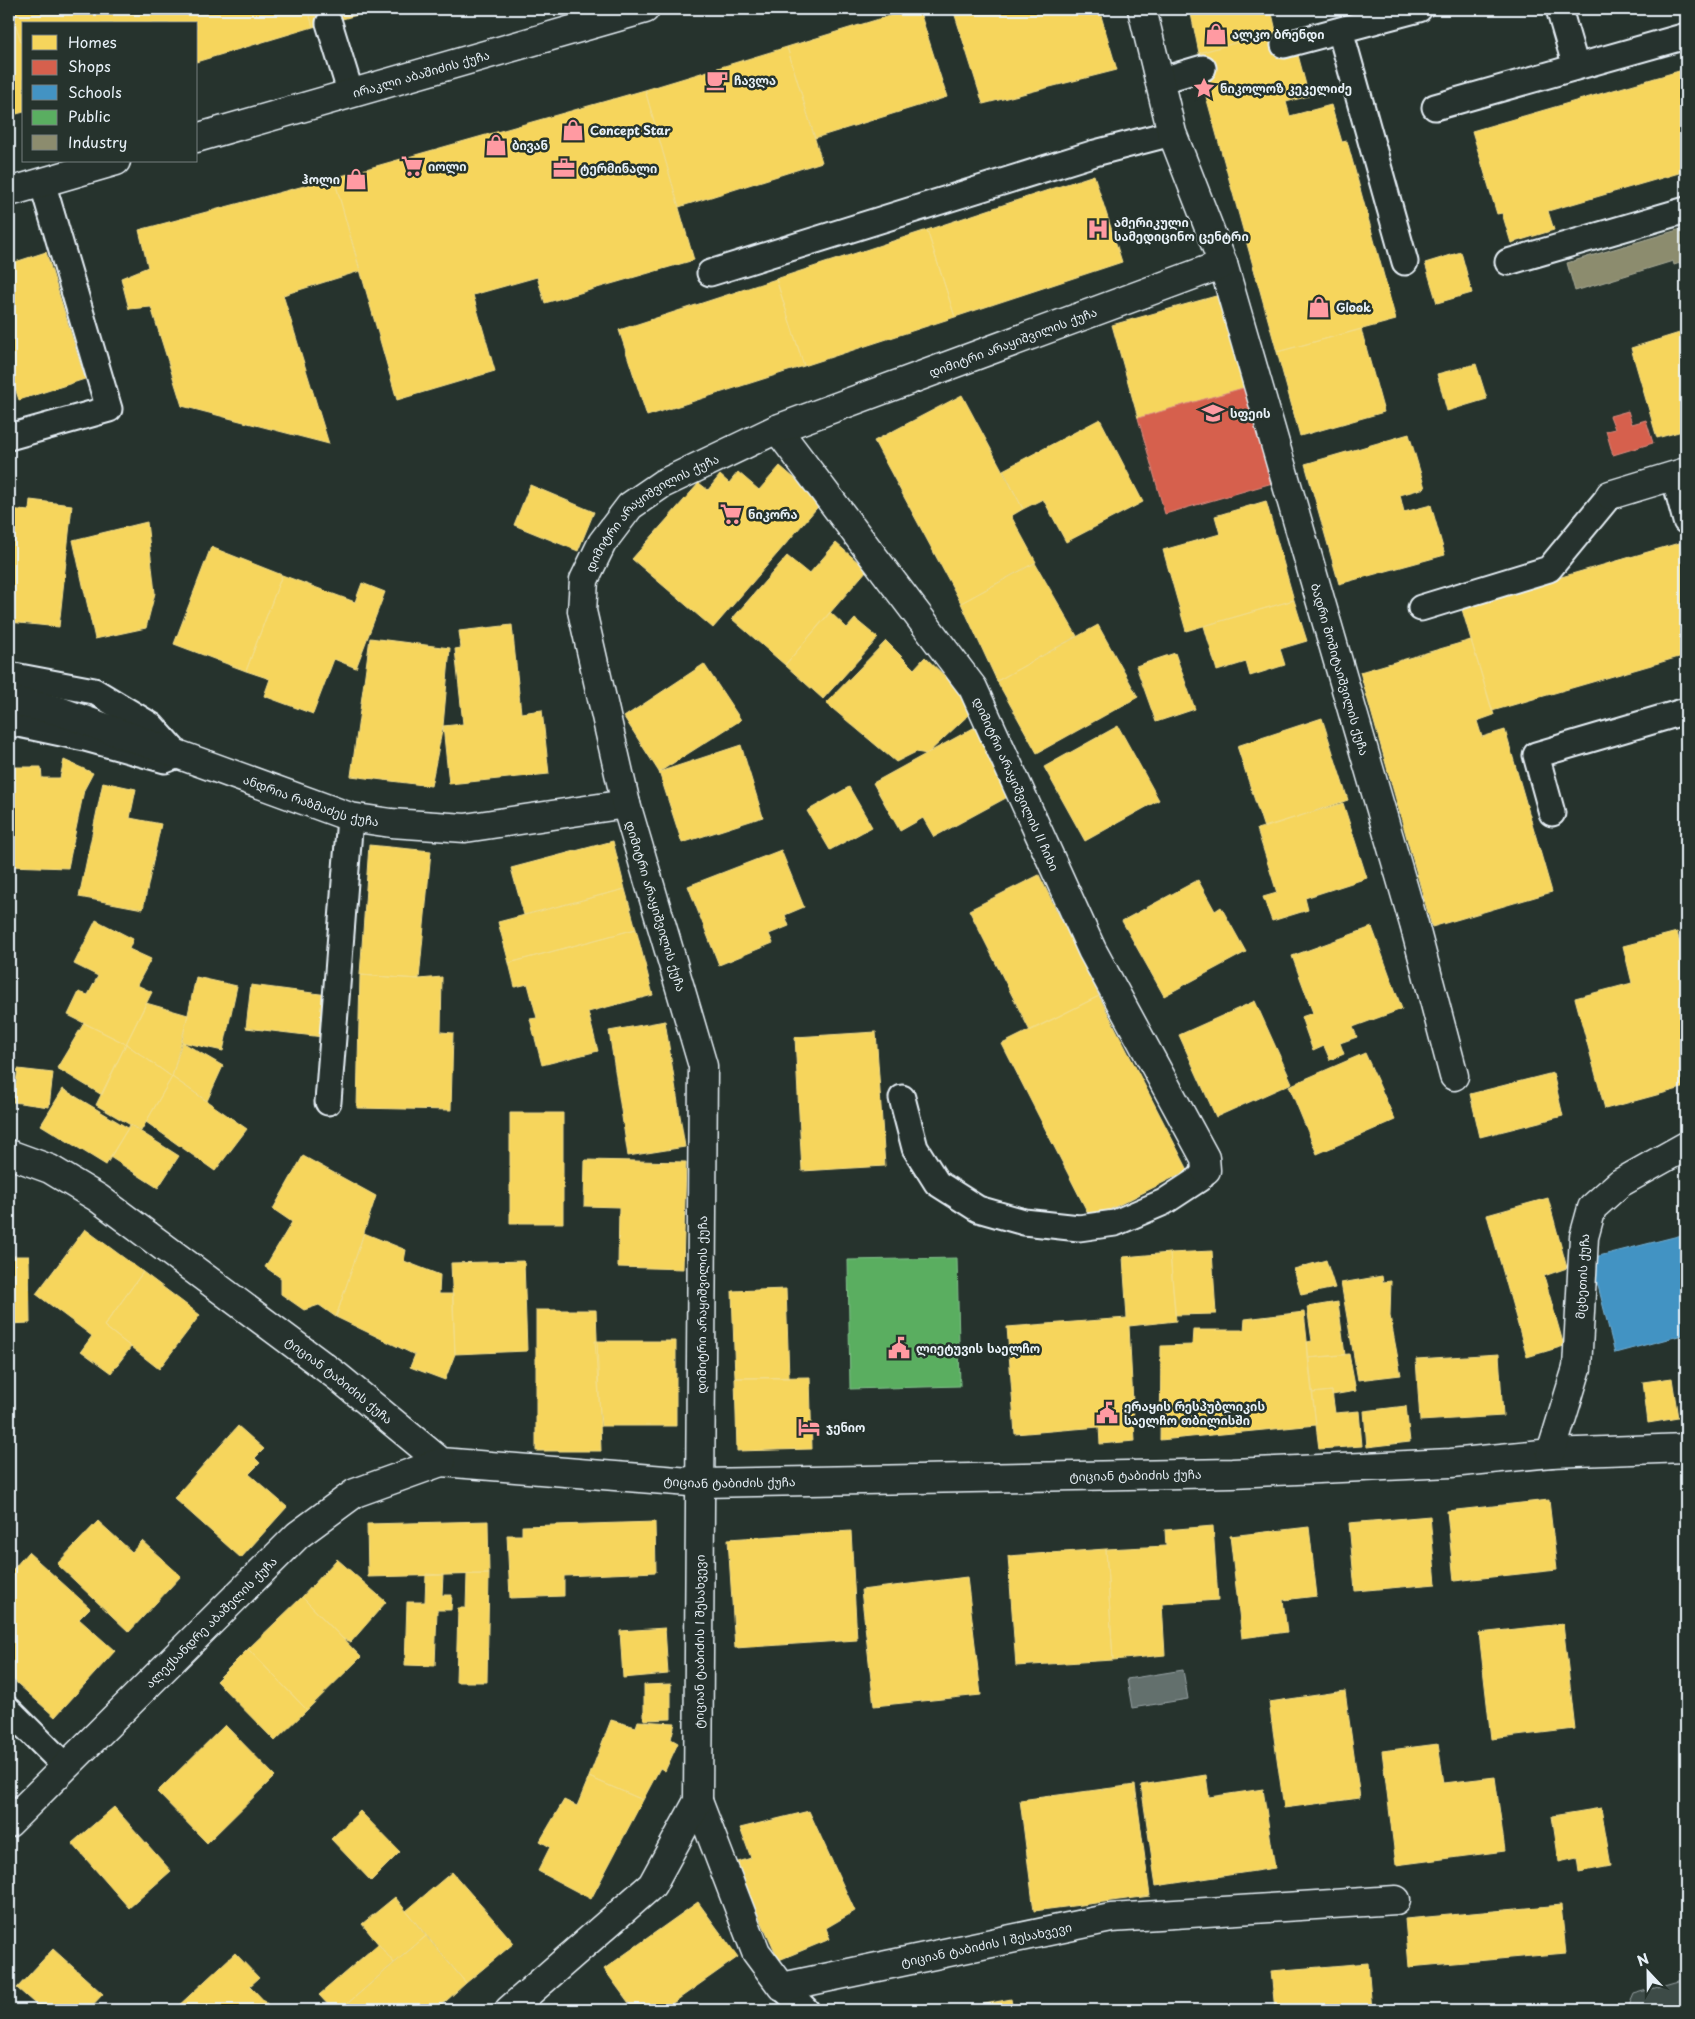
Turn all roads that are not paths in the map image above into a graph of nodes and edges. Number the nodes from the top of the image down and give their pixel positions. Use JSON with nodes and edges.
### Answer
{"nodes":[{"id":1,"x":645,"y":9,"type":"edge"},
{"id":2,"x":1142,"y":9,"type":"edge"},
{"id":3,"x":1419,"y":9,"type":"edge"},
{"id":4,"x":1559,"y":9,"type":"edge"},
{"id":5,"x":329,"y":23,"type":"dead end"},
{"id":6,"x":1340,"y":30,"type":"junction"},
{"id":7,"x":1686,"y":36,"type":"edge"},
{"id":8,"x":1284,"y":45,"type":"dead end"},
{"id":9,"x":1576,"y":67,"type":"junction"},
{"id":10,"x":1204,"y":68,"type":"dead end"},
{"id":11,"x":1159,"y":81,"type":"junction"},
{"id":12,"x":351,"y":94,"type":"junction"},
{"id":13,"x":1435,"y":107,"type":"dead end"},
{"id":14,"x":1172,"y":133,"type":"junction"},
{"id":15,"x":198,"y":137,"type":"edge"},
{"id":16,"x":112,"y":162,"type":"edge"},
{"id":17,"x":42,"y":182,"type":"junction"},
{"id":18,"x":9,"y":192,"type":"edge"},
{"id":19,"x":1686,"y":210,"type":"edge"},
{"id":20,"x":1406,"y":262,"type":"dead end"},
{"id":21,"x":1508,"y":262,"type":"dead end"},
{"id":22,"x":1223,"y":264,"type":"junction"},
{"id":23,"x":710,"y":273,"type":"dead end"},
{"id":24,"x":777,"y":429,"type":"junction"},
{"id":25,"x":9,"y":437,"type":"edge"},
{"id":26,"x":1680,"y":474,"type":"edge"},
{"id":27,"x":1610,"y":495,"type":"joint"},
{"id":28,"x":1686,"y":521,"type":"edge"},
{"id":29,"x":1421,"y":608,"type":"dead end"},
{"id":30,"x":9,"y":675,"type":"edge"},
{"id":31,"x":9,"y":700,"type":"edge"},
{"id":32,"x":1686,"y":711,"type":"edge"},
{"id":33,"x":9,"y":722,"type":"edge"},
{"id":34,"x":178,"y":754,"type":"junction"},
{"id":35,"x":626,"y":804,"type":"junction"},
{"id":36,"x":1552,"y":812,"type":"dead end"},
{"id":37,"x":350,"y":818,"type":"junction"},
{"id":38,"x":1454,"y":1076,"type":"dead end"},
{"id":39,"x":902,"y":1098,"type":"dead end"},
{"id":40,"x":328,"y":1102,"type":"dead end"},
{"id":41,"x":1686,"y":1146,"type":"edge"},
{"id":42,"x":9,"y":1154,"type":"edge"},
{"id":43,"x":1206,"y":1170,"type":"joint"},
{"id":44,"x":1686,"y":1448,"type":"edge"},
{"id":45,"x":1551,"y":1453,"type":"junction"},
{"id":46,"x":441,"y":1462,"type":"junction"},
{"id":47,"x":702,"y":1483,"type":"junction"},
{"id":48,"x":9,"y":1710,"type":"edge"},
{"id":49,"x":65,"y":1766,"type":"junction"},
{"id":50,"x":698,"y":1801,"type":"junction"},
{"id":51,"x":9,"y":1823,"type":"edge"},
{"id":52,"x":1396,"y":1900,"type":"dead end"},
{"id":53,"x":782,"y":1987,"type":"junction"},
{"id":54,"x":509,"y":2010,"type":"edge"},
{"id":55,"x":806,"y":2010,"type":"edge"}],
"edges":[{"from":1,"to":12,"type":"street","name":"ირაკლი აბაშიძის ქუჩა"},
{"from":2,"to":11,"type":"street"},
{"from":3,"to":6,"type":"lane"},
{"from":4,"to":9,"type":"lane"},
{"from":5,"to":12,"type":"lane"},
{"from":6,"to":8,"type":"lane"},
{"from":6,"to":20,"type":"lane"},
{"from":7,"to":9,"type":"lane"},
{"from":9,"to":13,"type":"lane"},
{"from":10,"to":11,"type":"lane"},
{"from":11,"to":14,"type":"street"},
{"from":12,"to":15,"type":"street","name":"ირაკლი აბაშიძის ქუჩა"},
{"from":14,"to":22,"type":"street"},
{"from":14,"to":23,"type":"lane"},
{"from":16,"to":17,"type":"street"},
{"from":17,"to":18,"type":"street"},
{"from":17,"to":25,"type":"lane"},
{"from":19,"to":21,"type":"lane"},
{"from":22,"to":24,"type":"street","name":"დიმიტრი არაყიშვილის ქუჩა"},
{"from":22,"to":38,"type":"street","name":"ბადრი შოშიტაიშვილის ქუჩა"},
{"from":24,"to":35,"type":"street","name":"დიმიტრი არაყიშვილის ქუჩა"},
{"from":24,"to":43,"type":"street","name":"დიმიტრი არაყიშვილის II ჩიხი"},
{"from":26,"to":27,"type":"street"},
{"from":26,"to":28,"type":"lane"},
{"from":27,"to":29,"type":"lane"},
{"from":30,"to":34,"type":"lane"},
{"from":31,"to":34,"type":"street","name":"ანდრია რაზმაძეს ქუჩა"},
{"from":32,"to":36,"type":"lane"},
{"from":33,"to":34,"type":"lane"},
{"from":34,"to":37,"type":"street","name":"ანდრია რაზმაძეს ქუჩა"},
{"from":35,"to":37,"type":"street","name":"ანდრია რაზმაძეს ქუჩა"},
{"from":35,"to":47,"type":"street","name":"დიმიტრი არაყიშვილის ქუჩა"},
{"from":37,"to":40,"type":"lane"},
{"from":39,"to":43,"type":"lane"},
{"from":41,"to":45,"type":"street","name":"მცხეთის ქუჩა"},
{"from":42,"to":46,"type":"street","name":"ტიციან ტაბიძის ქუჩა"},
{"from":44,"to":45,"type":"street","name":"ტიციან ტაბიძის ქუჩა"},
{"from":45,"to":47,"type":"street","name":"ტიციან ტაბიძის ქუჩა"},
{"from":46,"to":47,"type":"street","name":"ტიციან ტაბიძის ქუჩა"},
{"from":46,"to":49,"type":"street","name":"ალექსანდრე აბაშელის ქუჩა"},
{"from":47,"to":50,"type":"street","name":"ტიციან ტაბიძის I შესახვევი"},
{"from":48,"to":49,"type":"lane"},
{"from":49,"to":51,"type":"street","name":"ალექსანდრე აბაშელის ქუჩა"},
{"from":50,"to":53,"type":"street","name":"ტიციან ტაბიძის I შესახვევი"},
{"from":50,"to":54,"type":"street","name":"ტიციან ტაბიძის I შესახვევი"},
{"from":52,"to":53,"type":"street","name":"ტიციან ტაბიძის I შესახვევი"},
{"from":53,"to":55,"type":"lane"}]}
